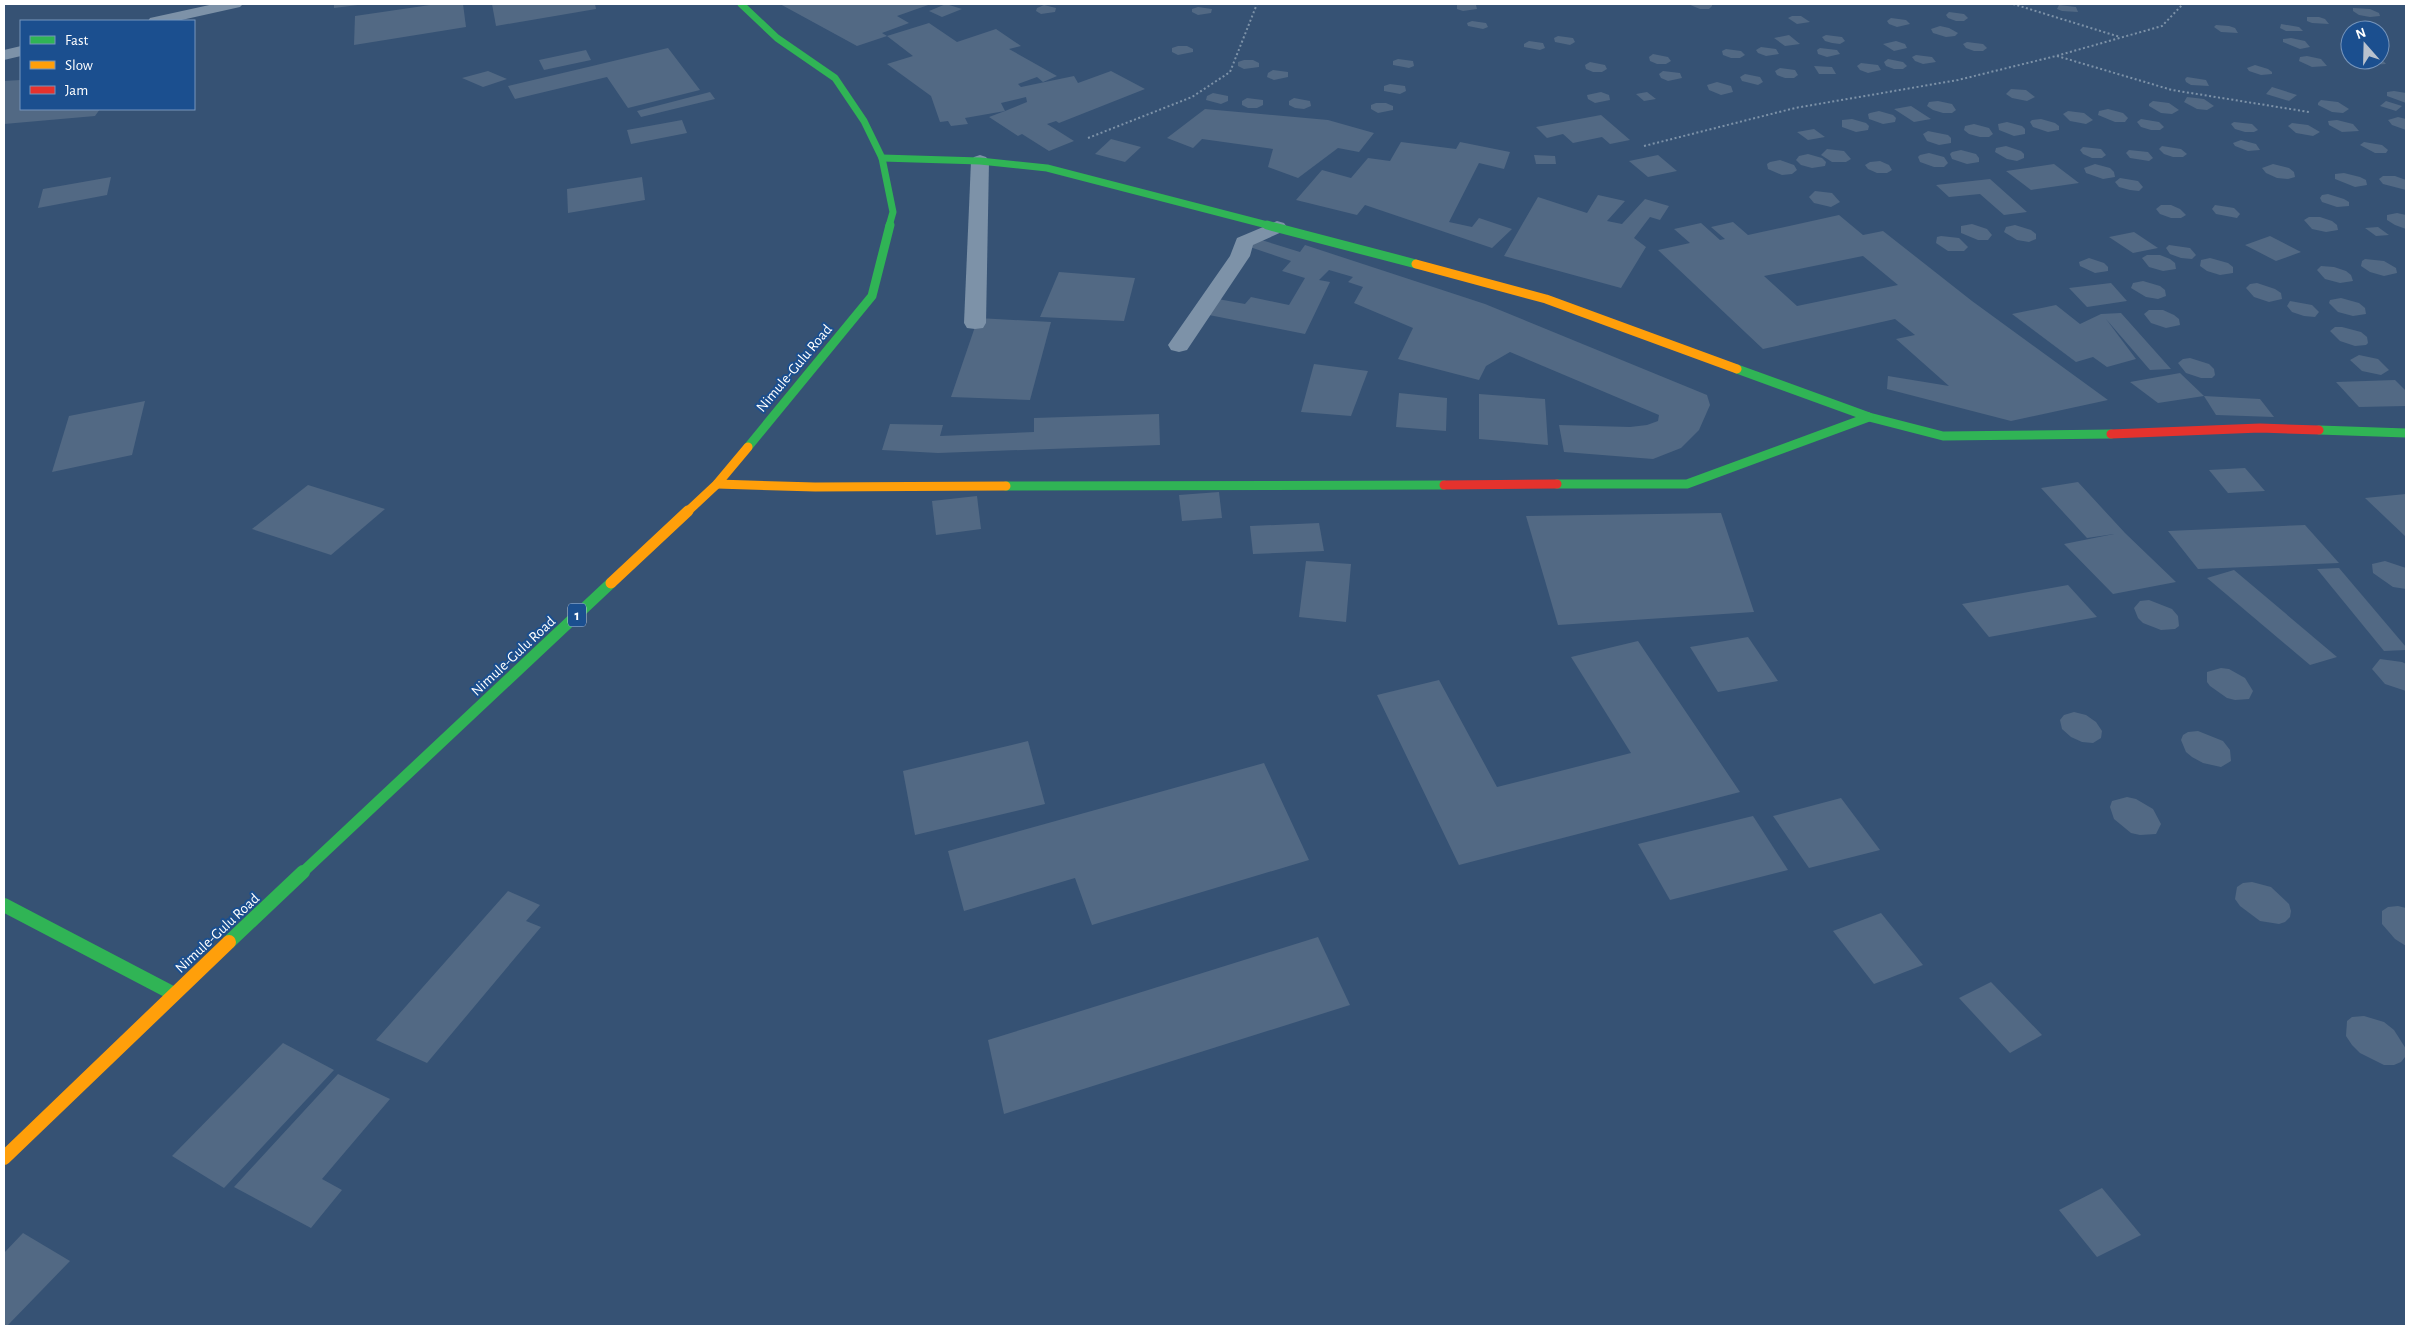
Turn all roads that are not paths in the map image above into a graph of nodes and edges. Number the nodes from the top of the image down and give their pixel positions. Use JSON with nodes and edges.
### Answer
{"nodes":[{"id":1,"x":235,"y":4,"type":"edge"},
{"id":2,"x":741,"y":4,"type":"edge"},
{"id":3,"x":161,"y":20,"type":"edge"},
{"id":4,"x":20,"y":51,"type":"edge"},
{"id":5,"x":4,"y":55,"type":"edge"},
{"id":6,"x":882,"y":158,"type":"junction"},
{"id":7,"x":980,"y":161,"type":"junction"},
{"id":8,"x":1277,"y":227,"type":"junction"},
{"id":9,"x":975,"y":323,"type":"dead end"},
{"id":10,"x":1179,"y":345,"type":"dead end"},
{"id":11,"x":1869,"y":416,"type":"junction"},
{"id":12,"x":2406,"y":433,"type":"edge"},
{"id":13,"x":717,"y":484,"type":"junction"},
{"id":14,"x":4,"y":905,"type":"edge"},
{"id":15,"x":174,"y":994,"type":"junction"},
{"id":16,"x":4,"y":1158,"type":"edge"}],
"edges":[{"from":1,"to":3,"type":"lane"},
{"from":2,"to":6,"type":"street","name":"Nimule-Gulu Road","number":"1"},
{"from":4,"to":5,"type":"lane"},
{"from":6,"to":7,"type":"street"},
{"from":6,"to":13,"type":"street","name":"Nimule-Gulu Road","number":"1"},
{"from":7,"to":8,"type":"street"},
{"from":7,"to":9,"type":"lane"},
{"from":8,"to":10,"type":"lane"},
{"from":8,"to":11,"type":"street"},
{"from":11,"to":12,"type":"street"},
{"from":11,"to":13,"type":"street"},
{"from":13,"to":15,"type":"street","name":"Nimule-Gulu Road","number":"1"},
{"from":14,"to":15,"type":"street"},
{"from":15,"to":16,"type":"street","name":"Nimule-Gulu Road","number":"1"}]}
